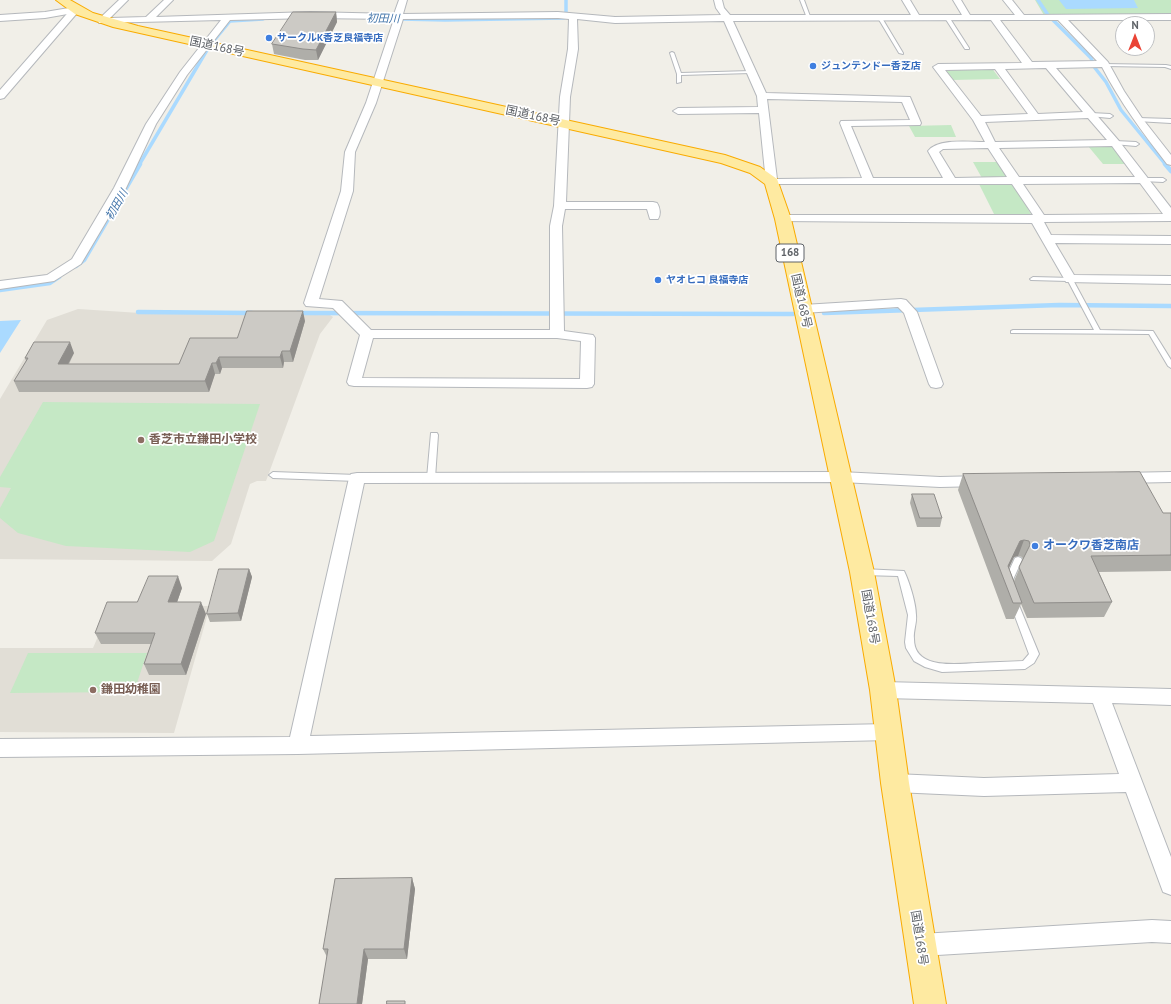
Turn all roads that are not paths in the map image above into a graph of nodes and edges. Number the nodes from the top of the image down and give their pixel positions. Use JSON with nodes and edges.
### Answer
{"nodes":[{"id":1,"x":62,"y":0,"type":"edge"},
{"id":2,"x":124,"y":0,"type":"edge"},
{"id":3,"x":169,"y":0,"type":"edge"},
{"id":4,"x":403,"y":0,"type":"edge"},
{"id":5,"x":718,"y":0,"type":"edge"},
{"id":6,"x":802,"y":0,"type":"edge"},
{"id":7,"x":906,"y":0,"type":"edge"},
{"id":8,"x":957,"y":0,"type":"edge"},
{"id":9,"x":1007,"y":0,"type":"edge"},
{"id":10,"x":75,"y":10,"type":"junction"},
{"id":11,"x":573,"y":17,"type":"junction"},
{"id":12,"x":1171,"y":17,"type":"edge"},
{"id":13,"x":0,"y":18,"type":"edge"},
{"id":14,"x":227,"y":18,"type":"junction"},
{"id":15,"x":398,"y":18,"type":"junction"},
{"id":16,"x":727,"y":18,"type":"junction"},
{"id":17,"x":809,"y":18,"type":"junction"},
{"id":18,"x":880,"y":18,"type":"junction"},
{"id":19,"x":917,"y":18,"type":"junction"},
{"id":20,"x":947,"y":18,"type":"junction"},
{"id":21,"x":968,"y":18,"type":"junction"},
{"id":22,"x":994,"y":18,"type":"junction"},
{"id":23,"x":1022,"y":18,"type":"junction"},
{"id":24,"x":1062,"y":18,"type":"junction"},
{"id":25,"x":148,"y":20,"type":"junction"},
{"id":26,"x":102,"y":21,"type":"junction"},
{"id":27,"x":206,"y":45,"type":"junction"},
{"id":28,"x":967,"y":48,"type":"dead end"},
{"id":29,"x":672,"y":53,"type":"dead end"},
{"id":30,"x":901,"y":53,"type":"dead end"},
{"id":31,"x":1029,"y":64,"type":"junction"},
{"id":32,"x":1048,"y":64,"type":"junction"},
{"id":33,"x":997,"y":65,"type":"junction"},
{"id":34,"x":1105,"y":65,"type":"junction"},
{"id":35,"x":1171,"y":68,"type":"edge"},
{"id":36,"x":751,"y":72,"type":"junction"},
{"id":37,"x":679,"y":74,"type":"junction"},
{"id":38,"x":377,"y":82,"type":"junction"},
{"id":39,"x":679,"y":82,"type":"dead end"},
{"id":40,"x":0,"y":96,"type":"edge"},
{"id":41,"x":762,"y":96,"type":"junction"},
{"id":42,"x":764,"y":110,"type":"junction"},
{"id":43,"x":678,"y":111,"type":"dead end"},
{"id":44,"x":1091,"y":115,"type":"junction"},
{"id":45,"x":1110,"y":116,"type":"dead end"},
{"id":46,"x":1035,"y":117,"type":"junction"},
{"id":47,"x":978,"y":119,"type":"junction"},
{"id":48,"x":1138,"y":120,"type":"junction"},
{"id":49,"x":1171,"y":120,"type":"edge"},
{"id":50,"x":564,"y":123,"type":"junction"},
{"id":51,"x":1116,"y":143,"type":"junction"},
{"id":52,"x":1136,"y":144,"type":"dead end"},
{"id":53,"x":992,"y":146,"type":"junction"},
{"id":54,"x":1171,"y":162,"type":"edge"},
{"id":55,"x":1144,"y":180,"type":"junction"},
{"id":56,"x":1163,"y":180,"type":"dead end"},
{"id":57,"x":869,"y":181,"type":"junction"},
{"id":58,"x":951,"y":181,"type":"junction"},
{"id":59,"x":772,"y":182,"type":"junction"},
{"id":60,"x":1016,"y":182,"type":"junction"},
{"id":61,"x":560,"y":206,"type":"junction"},
{"id":62,"x":1171,"y":216,"type":"edge"},
{"id":63,"x":654,"y":217,"type":"dead end"},
{"id":64,"x":782,"y":219,"type":"junction"},
{"id":65,"x":1039,"y":219,"type":"junction"},
{"id":66,"x":1048,"y":239,"type":"junction"},
{"id":67,"x":1171,"y":240,"type":"edge"},
{"id":68,"x":1033,"y":279,"type":"dead end"},
{"id":69,"x":1070,"y":279,"type":"junction"},
{"id":70,"x":1171,"y":280,"type":"edge"},
{"id":71,"x":0,"y":285,"type":"edge"},
{"id":72,"x":803,"y":309,"type":"junction"},
{"id":73,"x":1014,"y":332,"type":"dead end"},
{"id":74,"x":1098,"y":332,"type":"junction"},
{"id":75,"x":367,"y":334,"type":"junction"},
{"id":76,"x":556,"y":334,"type":"junction"},
{"id":77,"x":1171,"y":366,"type":"edge"},
{"id":78,"x":936,"y":384,"type":"dead end"},
{"id":79,"x":434,"y":435,"type":"dead end"},
{"id":80,"x":273,"y":475,"type":"dead end"},
{"id":81,"x":842,"y":477,"type":"junction"},
{"id":82,"x":1171,"y":477,"type":"edge"},
{"id":83,"x":357,"y":478,"type":"junction"},
{"id":84,"x":431,"y":478,"type":"junction"},
{"id":85,"x":1107,"y":478,"type":"edge"},
{"id":86,"x":996,"y":481,"type":"edge"},
{"id":87,"x":1018,"y":560,"type":"edge"},
{"id":88,"x":862,"y":572,"type":"junction"},
{"id":89,"x":883,"y":690,"type":"junction"},
{"id":90,"x":1100,"y":696,"type":"junction"},
{"id":91,"x":1171,"y":697,"type":"edge"},
{"id":92,"x":889,"y":732,"type":"junction"},
{"id":93,"x":298,"y":745,"type":"junction"},
{"id":94,"x":0,"y":748,"type":"edge"},
{"id":95,"x":895,"y":783,"type":"junction"},
{"id":96,"x":1133,"y":783,"type":"junction"},
{"id":97,"x":1171,"y":885,"type":"edge"},
{"id":98,"x":1171,"y":932,"type":"edge"},
{"id":99,"x":920,"y":944,"type":"junction"},
{"id":100,"x":930,"y":1004,"type":"edge"}],
"edges":[{"from":1,"to":10,"type":"highway","name":"国道168号"},
{"from":2,"to":26,"type":"street"},
{"from":3,"to":25,"type":"street"},
{"from":4,"to":15,"type":"street"},
{"from":5,"to":16,"type":"street"},
{"from":6,"to":17,"type":"lane"},
{"from":7,"to":19,"type":"street"},
{"from":8,"to":21,"type":"street"},
{"from":9,"to":23,"type":"street"},
{"from":10,"to":13,"type":"street"},
{"from":10,"to":26,"type":"highway","name":"国道168号"},
{"from":10,"to":40,"type":"street"},
{"from":11,"to":15,"type":"street"},
{"from":11,"to":16,"type":"street"},
{"from":11,"to":50,"type":"street"},
{"from":12,"to":24,"type":"street"},
{"from":14,"to":15,"type":"street"},
{"from":14,"to":25,"type":"street"},
{"from":14,"to":27,"type":"street"},
{"from":15,"to":38,"type":"street"},
{"from":16,"to":17,"type":"street"},
{"from":16,"to":36,"type":"street"},
{"from":17,"to":18,"type":"street"},
{"from":18,"to":19,"type":"street"},
{"from":18,"to":30,"type":"lane"},
{"from":19,"to":20,"type":"street"},
{"from":20,"to":21,"type":"street"},
{"from":20,"to":28,"type":"lane"},
{"from":21,"to":22,"type":"street"},
{"from":22,"to":23,"type":"street"},
{"from":22,"to":31,"type":"street"},
{"from":23,"to":24,"type":"street"},
{"from":24,"to":34,"type":"street"},
{"from":25,"to":26,"type":"street"},
{"from":26,"to":27,"type":"highway","name":"国道168号"},
{"from":27,"to":38,"type":"highway","name":"国道168号"},
{"from":27,"to":71,"type":"street"},
{"from":29,"to":37,"type":"lane"},
{"from":31,"to":32,"type":"street"},
{"from":31,"to":33,"type":"street"},
{"from":32,"to":34,"type":"street"},
{"from":32,"to":44,"type":"street"},
{"from":33,"to":46,"type":"street"},
{"from":33,"to":47,"type":"street"},
{"from":34,"to":35,"type":"lane"},
{"from":34,"to":48,"type":"street"},
{"from":36,"to":37,"type":"lane"},
{"from":36,"to":41,"type":"street"},
{"from":37,"to":39,"type":"lane"},
{"from":38,"to":50,"type":"highway","name":"国道168号"},
{"from":38,"to":75,"type":"street"},
{"from":41,"to":42,"type":"street"},
{"from":41,"to":57,"type":"street"},
{"from":42,"to":43,"type":"street"},
{"from":42,"to":59,"type":"street"},
{"from":44,"to":45,"type":"lane"},
{"from":44,"to":46,"type":"street"},
{"from":44,"to":51,"type":"street"},
{"from":46,"to":47,"type":"street"},
{"from":47,"to":53,"type":"street"},
{"from":48,"to":49,"type":"lane"},
{"from":48,"to":54,"type":"street"},
{"from":50,"to":59,"type":"highway","name":"国道168号"},
{"from":50,"to":61,"type":"street"},
{"from":51,"to":52,"type":"lane"},
{"from":51,"to":53,"type":"street"},
{"from":51,"to":55,"type":"street"},
{"from":53,"to":58,"type":"street"},
{"from":53,"to":60,"type":"street"},
{"from":55,"to":56,"type":"lane"},
{"from":55,"to":60,"type":"street"},
{"from":55,"to":62,"type":"street"},
{"from":57,"to":58,"type":"street"},
{"from":57,"to":59,"type":"street"},
{"from":58,"to":60,"type":"street"},
{"from":59,"to":64,"type":"highway","name":"国道168号","number":"168"},
{"from":60,"to":65,"type":"street"},
{"from":61,"to":63,"type":"street"},
{"from":61,"to":76,"type":"street"},
{"from":62,"to":65,"type":"street"},
{"from":64,"to":65,"type":"street"},
{"from":64,"to":72,"type":"highway","name":"国道168号","number":"168"},
{"from":65,"to":66,"type":"street"},
{"from":66,"to":67,"type":"street"},
{"from":66,"to":69,"type":"street"},
{"from":68,"to":69,"type":"lane"},
{"from":69,"to":70,"type":"street"},
{"from":69,"to":74,"type":"lane"},
{"from":72,"to":78,"type":"street"},
{"from":72,"to":81,"type":"highway","name":"国道168号","number":"168"},
{"from":73,"to":74,"type":"lane"},
{"from":74,"to":77,"type":"lane"},
{"from":75,"to":76,"type":"street"},
{"from":75,"to":76,"type":"street"},
{"from":79,"to":84,"type":"lane"},
{"from":80,"to":83,"type":"lane"},
{"from":81,"to":84,"type":"street"},
{"from":81,"to":86,"type":"street"},
{"from":81,"to":88,"type":"highway","name":"国道168号","number":"168"},
{"from":82,"to":85,"type":"street"},
{"from":83,"to":84,"type":"street"},
{"from":83,"to":93,"type":"street"},
{"from":87,"to":88,"type":"lane"},
{"from":88,"to":89,"type":"highway","name":"国道168号","number":"168"},
{"from":89,"to":90,"type":"street"},
{"from":89,"to":92,"type":"highway","name":"国道168号","number":"168"},
{"from":90,"to":91,"type":"street"},
{"from":90,"to":96,"type":"street"},
{"from":92,"to":93,"type":"street"},
{"from":92,"to":95,"type":"highway","name":"国道168号","number":"168"},
{"from":93,"to":94,"type":"street"},
{"from":95,"to":96,"type":"street"},
{"from":95,"to":99,"type":"highway","name":"国道168号","number":"168"},
{"from":96,"to":97,"type":"street"},
{"from":98,"to":99,"type":"street"},
{"from":99,"to":100,"type":"highway","name":"国道168号","number":"168"}]}
